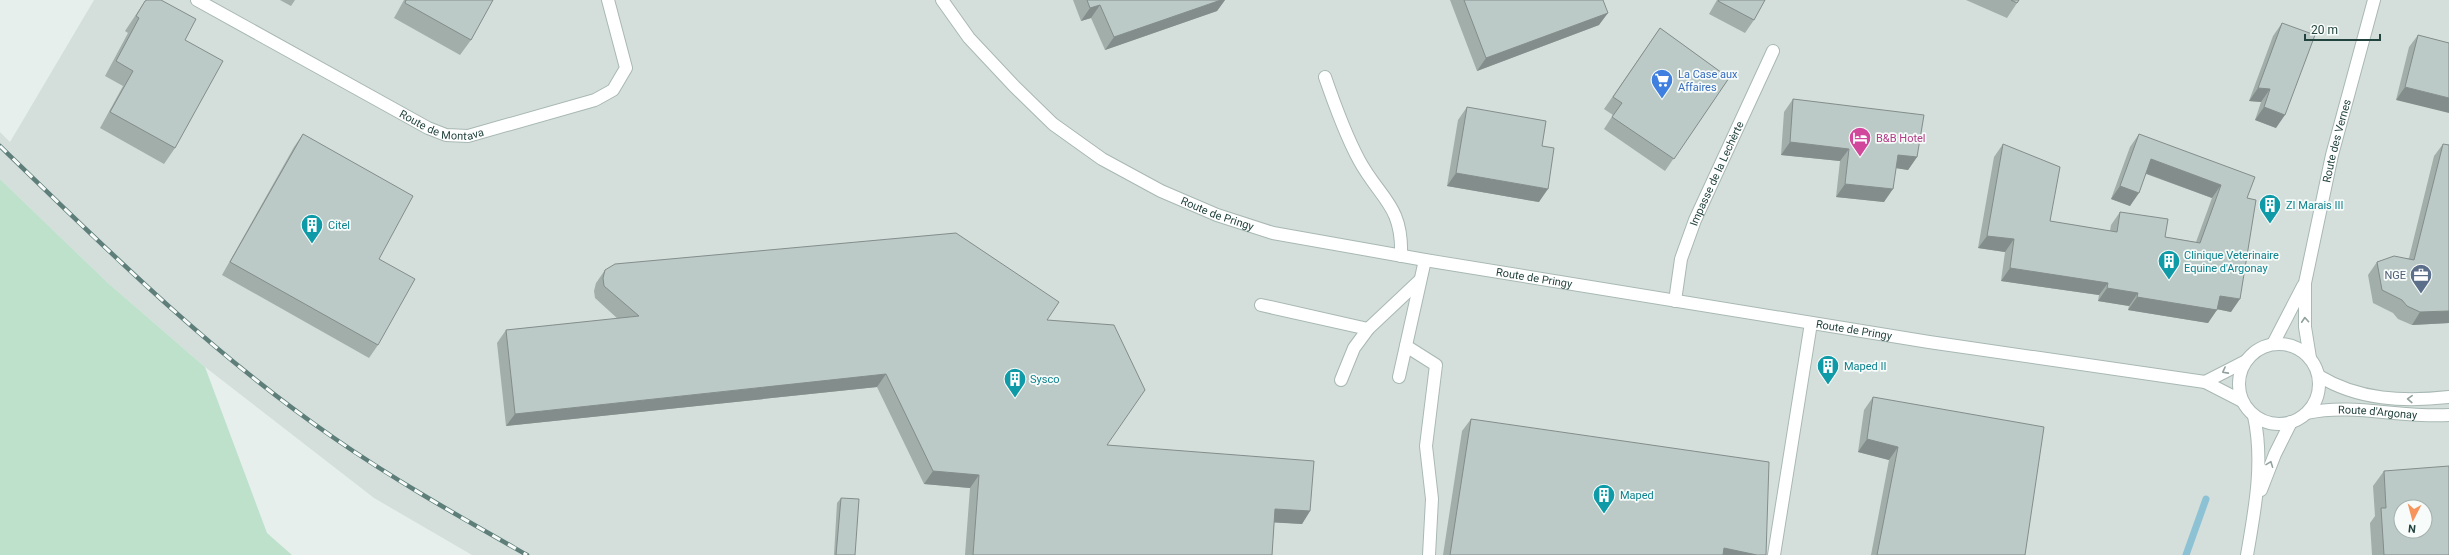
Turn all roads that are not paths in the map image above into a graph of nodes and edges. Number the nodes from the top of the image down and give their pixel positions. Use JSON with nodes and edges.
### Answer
{"nodes":[{"id":1,"x":197,"y":0,"type":"edge"},
{"id":2,"x":608,"y":0,"type":"edge"},
{"id":3,"x":942,"y":0,"type":"edge"},
{"id":4,"x":2374,"y":0,"type":"edge"},
{"id":5,"x":1773,"y":51,"type":"dead end"},
{"id":6,"x":1325,"y":78,"type":"dead end"},
{"id":7,"x":1401,"y":256,"type":"junction"},
{"id":8,"x":1425,"y":260,"type":"junction"},
{"id":9,"x":1419,"y":281,"type":"junction"},
{"id":10,"x":2305,"y":283,"type":"junction"},
{"id":11,"x":1676,"y":301,"type":"junction"},
{"id":12,"x":1261,"y":305,"type":"dead end"},
{"id":13,"x":1811,"y":323,"type":"junction"},
{"id":14,"x":1368,"y":329,"type":"junction"},
{"id":15,"x":2273,"y":344,"type":"junction"},
{"id":16,"x":1406,"y":346,"type":"junction"},
{"id":17,"x":2310,"y":358,"type":"junction"},
{"id":18,"x":2246,"y":361,"type":"junction"},
{"id":19,"x":2319,"y":376,"type":"junction"},
{"id":20,"x":1399,"y":377,"type":"dead end"},
{"id":21,"x":1342,"y":380,"type":"dead end"},
{"id":22,"x":2205,"y":382,"type":"junction"},
{"id":23,"x":2449,"y":397,"type":"edge"},
{"id":24,"x":2242,"y":401,"type":"junction"},
{"id":25,"x":2307,"y":413,"type":"junction"},
{"id":26,"x":2449,"y":414,"type":"edge"},
{"id":27,"x":2254,"y":416,"type":"junction"},
{"id":28,"x":2291,"y":422,"type":"junction"},
{"id":29,"x":2257,"y":501,"type":"junction"},
{"id":30,"x":1429,"y":555,"type":"edge"},
{"id":31,"x":1774,"y":555,"type":"edge"},
{"id":32,"x":2248,"y":555,"type":"edge"}],
"edges":[{"from":1,"to":2,"type":"street","name":"Route de Montava"},
{"from":3,"to":7,"type":"street","name":"Route de Pringy"},
{"from":4,"to":10,"type":"street","name":"Route des Vernes"},
{"from":5,"to":11,"type":"street","name":"Impasse de la Lechèrte"},
{"from":6,"to":7,"type":"street"},
{"from":7,"to":8,"type":"street","name":"Route de Pringy"},
{"from":8,"to":9,"type":"street"},
{"from":8,"to":11,"type":"street","name":"Route de Pringy"},
{"from":9,"to":14,"type":"street"},
{"from":9,"to":16,"type":"street"},
{"from":10,"to":15,"type":"street","name":"Route des Vernes"},
{"from":17,"to":10,"type":"street","name":"Route des Vernes","one_way":true},
{"from":11,"to":13,"type":"street","name":"Route de Pringy"},
{"from":12,"to":14,"type":"street"},
{"from":13,"to":22,"type":"street","name":"Route de Pringy"},
{"from":13,"to":31,"type":"street"},
{"from":14,"to":21,"type":"street"},
{"from":15,"to":17,"type":"street","name":"Route d'Argonay"},
{"from":15,"to":18,"type":"street","name":"Route d'Argonay"},
{"from":16,"to":20,"type":"street"},
{"from":16,"to":30,"type":"street"},
{"from":17,"to":19,"type":"street","name":"Route d'Argonay"},
{"from":18,"to":22,"type":"street","one_way":true},
{"from":18,"to":24,"type":"street","name":"Route d'Argonay"},
{"from":23,"to":19,"type":"street","name":"Route d'Argonay","one_way":true},
{"from":19,"to":25,"type":"street"},
{"from":22,"to":24,"type":"street","name":"Route de Pringy"},
{"from":24,"to":27,"type":"street","name":"Route d'Argonay"},
{"from":25,"to":26,"type":"street","name":"Route d'Argonay"},
{"from":25,"to":28,"type":"street","name":"Route d'Argonay"},
{"from":27,"to":28,"type":"street","name":"Route d'Argonay"},
{"from":27,"to":29,"type":"street"},
{"from":29,"to":28,"type":"street","one_way":true},
{"from":29,"to":32,"type":"street"}]}
